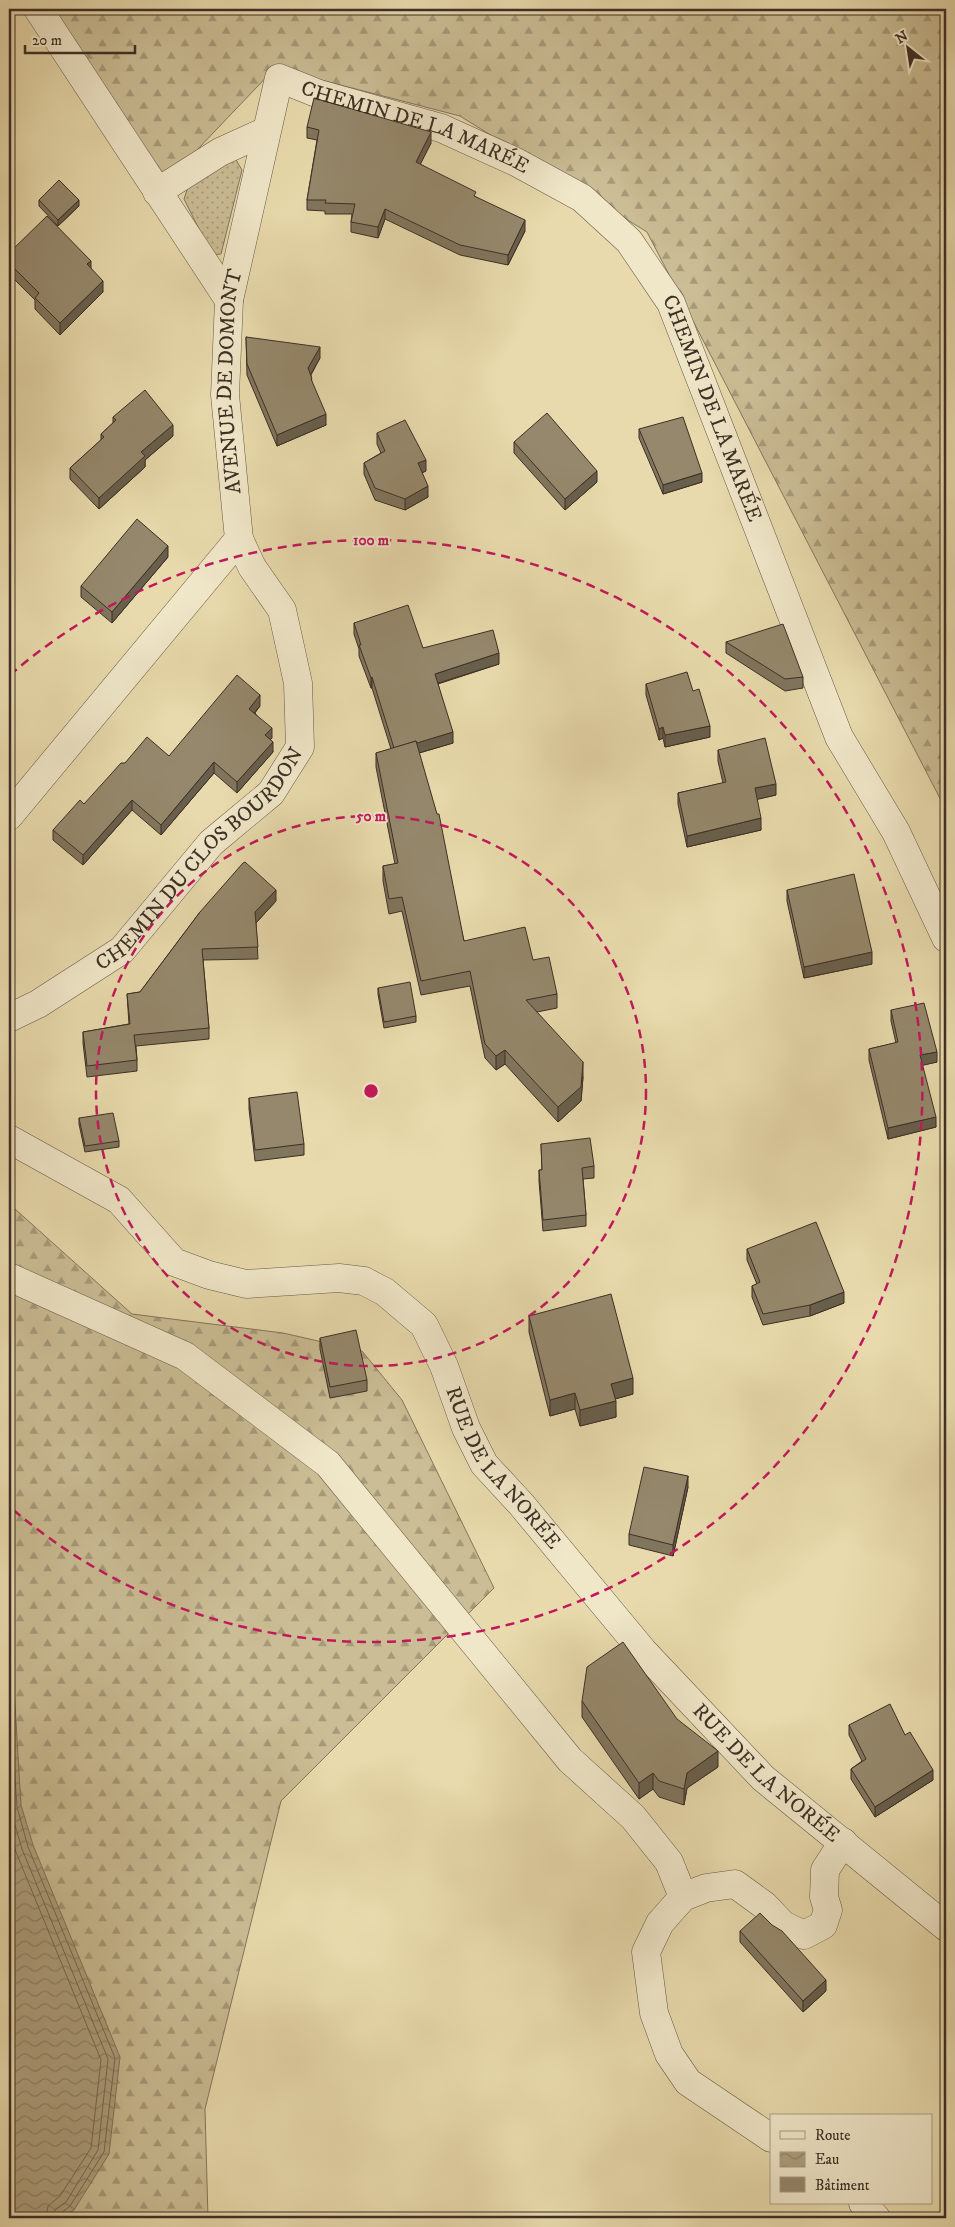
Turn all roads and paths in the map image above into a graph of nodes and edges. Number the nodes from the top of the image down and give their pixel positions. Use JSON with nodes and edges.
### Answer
{"nodes":[{"id":1,"x":38,"y":9,"type":"edge"},
{"id":2,"x":279,"y":78,"type":"joint"},
{"id":3,"x":266,"y":131,"type":"junction"},
{"id":4,"x":157,"y":192,"type":"junction"},
{"id":5,"x":229,"y":300,"type":"junction"},
{"id":6,"x":239,"y":539,"type":"junction"},
{"id":7,"x":9,"y":816,"type":"edge"},
{"id":8,"x":946,"y":938,"type":"edge"},
{"id":9,"x":9,"y":1018,"type":"edge"},
{"id":10,"x":9,"y":1139,"type":"edge"},
{"id":11,"x":9,"y":1277,"type":"edge"},
{"id":12,"x":843,"y":1842,"type":"junction"},
{"id":13,"x":683,"y":1897,"type":"junction"},
{"id":14,"x":946,"y":1927,"type":"edge"},
{"id":15,"x":770,"y":2137,"type":"edge"},
{"id":16,"x":864,"y":2204,"type":"edge"},
{"id":17,"x":876,"y":2218,"type":"edge"}],
"edges":[{"from":1,"to":4,"type":"street"},
{"from":2,"to":3,"type":"street","name":"AVENUE DE DOMONT"},
{"from":2,"to":8,"type":"street","name":"CHEMIN DE LA MARÉE"},
{"from":3,"to":4,"type":"street"},
{"from":3,"to":5,"type":"street","name":"AVENUE DE DOMONT"},
{"from":4,"to":5,"type":"street"},
{"from":5,"to":6,"type":"street","name":"AVENUE DE DOMONT"},
{"from":6,"to":7,"type":"street"},
{"from":6,"to":9,"type":"street","name":"CHEMIN DU CLOS BOURDON"},
{"from":10,"to":12,"type":"street","name":"RUE DE LA NORÉE"},
{"from":11,"to":13,"type":"street"},
{"from":12,"to":13,"type":"street"},
{"from":12,"to":14,"type":"street","name":"RUE DE LA NORÉE"},
{"from":13,"to":15,"type":"street"},
{"from":16,"to":17,"type":"street"}]}
